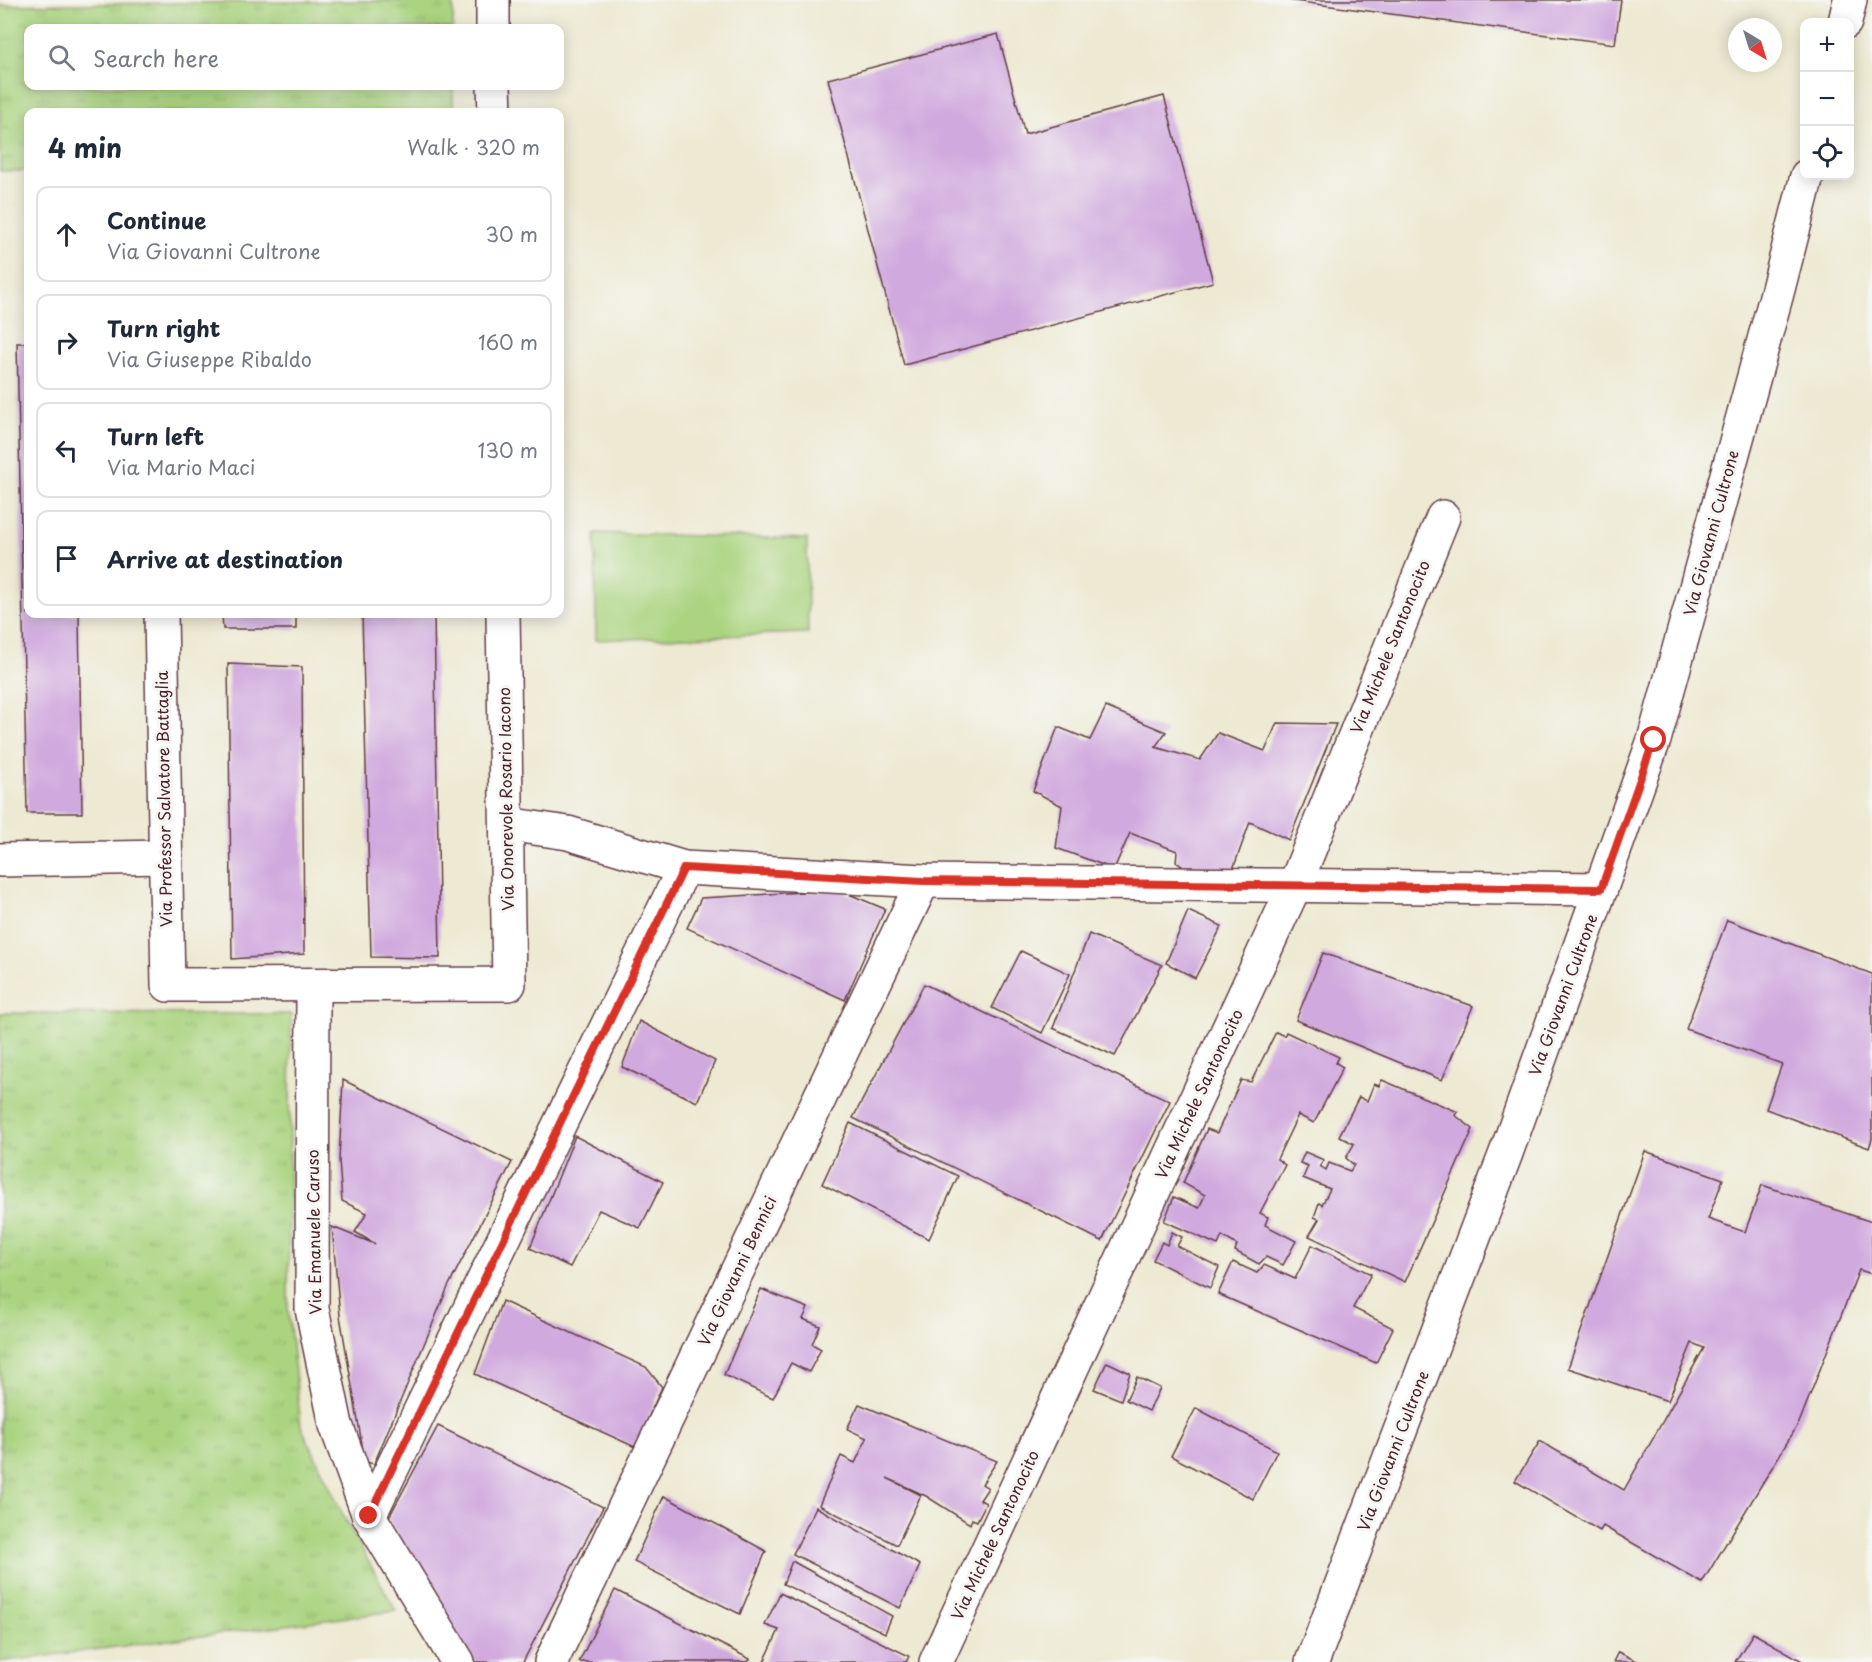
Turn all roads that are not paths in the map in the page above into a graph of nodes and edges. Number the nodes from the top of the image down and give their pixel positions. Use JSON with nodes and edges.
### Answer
{"nodes":[{"id":1,"x":493,"y":0,"type":"edge"},
{"id":2,"x":1850,"y":0,"type":"edge"},
{"id":3,"x":1846,"y":18,"type":"edge"},
{"id":4,"x":493,"y":24,"type":"edge"},
{"id":5,"x":494,"y":90,"type":"edge"},
{"id":6,"x":495,"y":108,"type":"edge"},
{"id":7,"x":1805,"y":180,"type":"edge"},
{"id":8,"x":1443,"y":517,"type":"dead end"},
{"id":9,"x":160,"y":618,"type":"edge"},
{"id":10,"x":503,"y":618,"type":"edge"},
{"id":11,"x":507,"y":824,"type":"junction"},
{"id":12,"x":165,"y":857,"type":"junction"},
{"id":13,"x":0,"y":860,"type":"edge"},
{"id":14,"x":684,"y":868,"type":"junction"},
{"id":15,"x":923,"y":881,"type":"junction"},
{"id":16,"x":1295,"y":885,"type":"junction"},
{"id":17,"x":1601,"y":889,"type":"junction"},
{"id":18,"x":313,"y":985,"type":"junction"},
{"id":19,"x":369,"y":1516,"type":"junction"},
{"id":20,"x":458,"y":1662,"type":"edge"},
{"id":21,"x":551,"y":1662,"type":"edge"},
{"id":22,"x":936,"y":1662,"type":"edge"},
{"id":23,"x":1312,"y":1662,"type":"edge"}],
"edges":[{"from":1,"to":4,"type":"street"},
{"from":2,"to":3,"type":"street"},
{"from":5,"to":6,"type":"street"},
{"from":7,"to":17,"type":"street","name":"Via Giovanni Cultrone"},
{"from":8,"to":16,"type":"street","name":"Via Michele Santonocito"},
{"from":9,"to":12,"type":"street","name":"Via Professor Salvatore Battaglia"},
{"from":10,"to":11,"type":"street","name":"Via Onorevole Rosario Iacono"},
{"from":11,"to":14,"type":"street"},
{"from":11,"to":18,"type":"street","name":"Via Onorevole Rosario Iacono"},
{"from":12,"to":13,"type":"street"},
{"from":12,"to":18,"type":"street","name":"Via Professor Salvatore Battaglia"},
{"from":14,"to":15,"type":"street"},
{"from":14,"to":19,"type":"street"},
{"from":15,"to":16,"type":"street"},
{"from":15,"to":21,"type":"street","name":"Via Giovanni Bennici"},
{"from":16,"to":17,"type":"street"},
{"from":16,"to":22,"type":"street","name":"Via Michele Santonocito"},
{"from":17,"to":23,"type":"street","name":"Via Giovanni Cultrone"},
{"from":18,"to":19,"type":"street","name":"Via Emanuele Caruso"},
{"from":19,"to":20,"type":"street","name":"Via Emanuele Caruso"}]}
